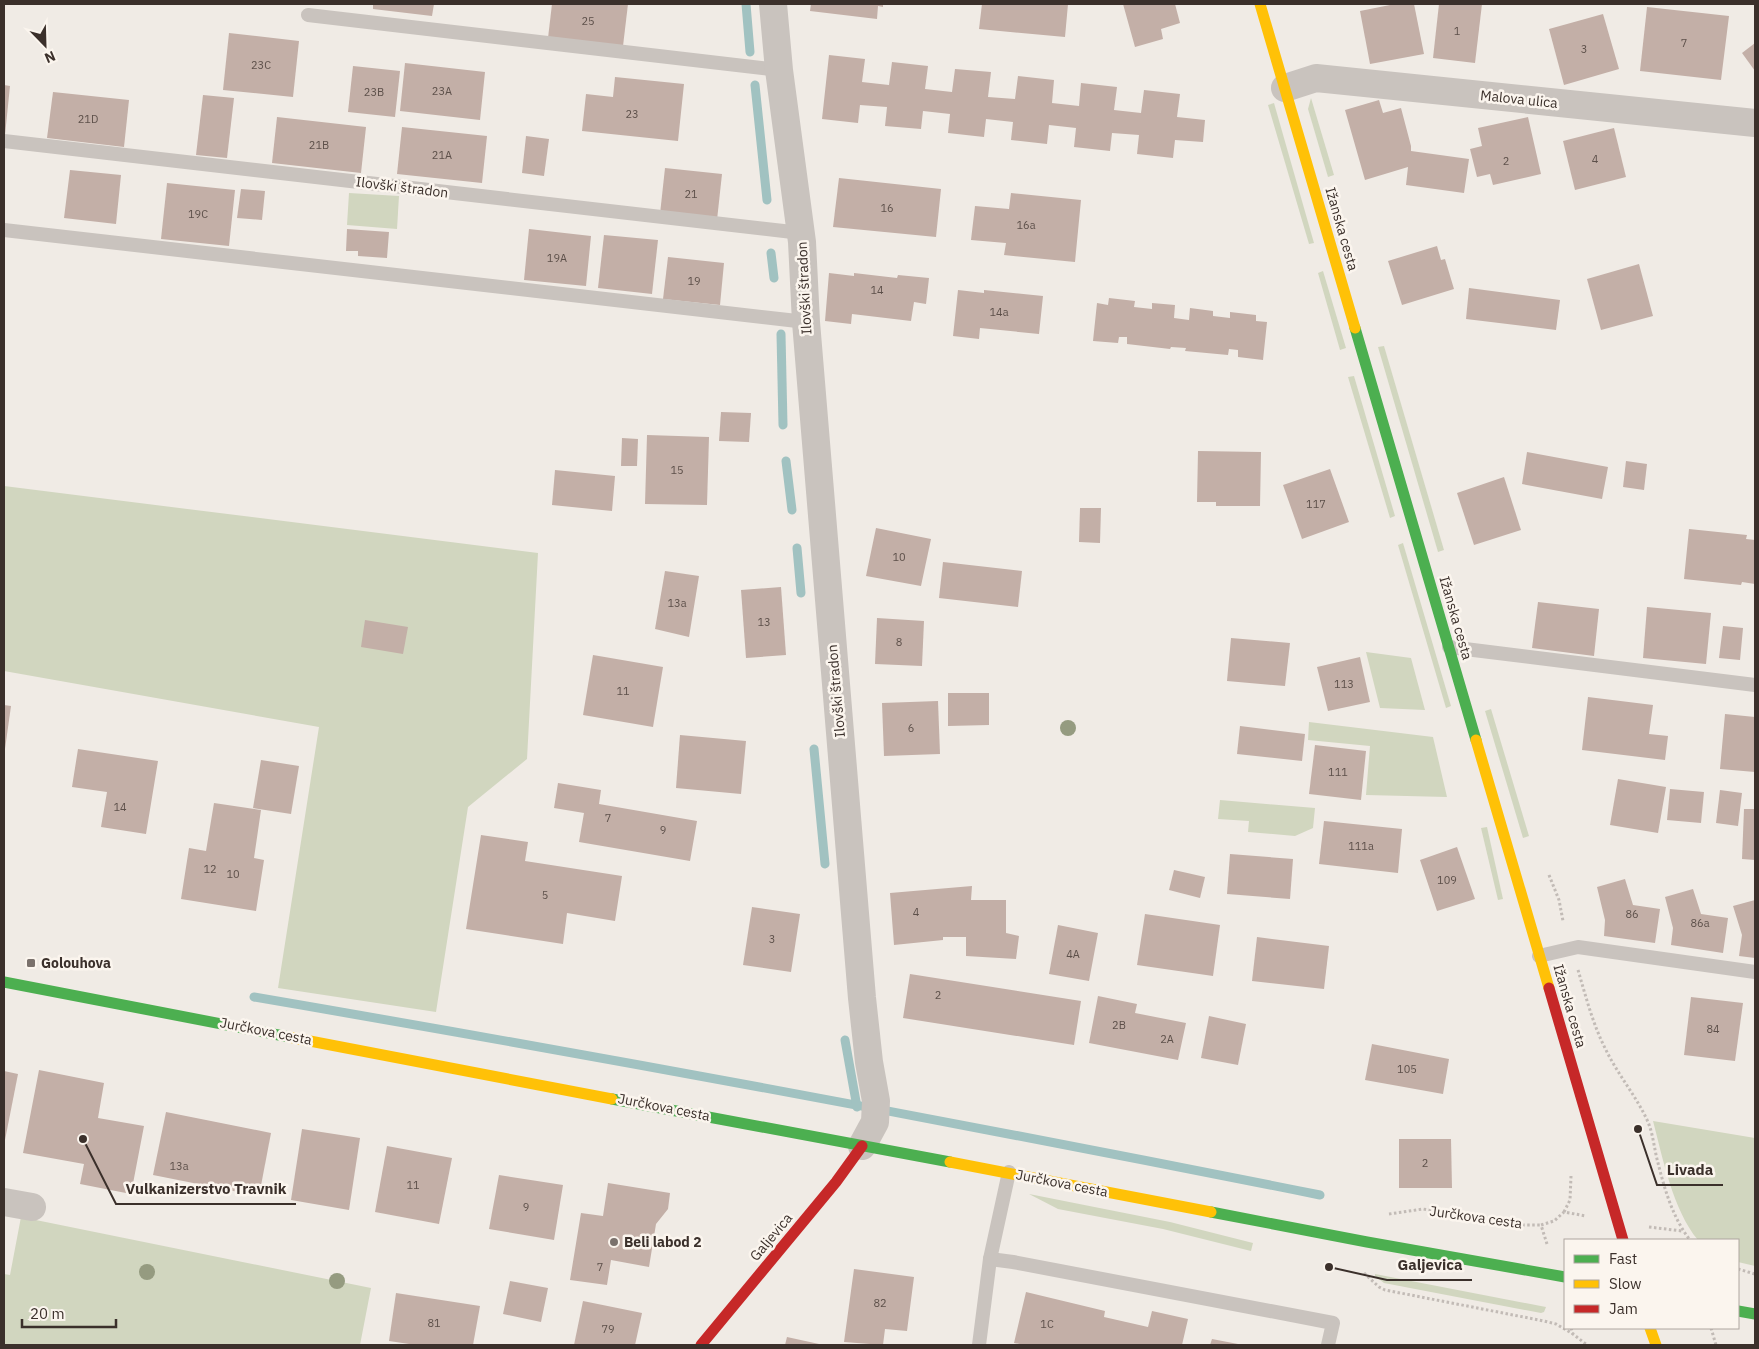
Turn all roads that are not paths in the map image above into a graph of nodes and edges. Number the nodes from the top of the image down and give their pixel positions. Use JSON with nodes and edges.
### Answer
{"nodes":[{"id":1,"x":774,"y":4,"type":"edge"},
{"id":2,"x":1260,"y":4,"type":"edge"},
{"id":3,"x":308,"y":15,"type":"dead end"},
{"id":4,"x":779,"y":70,"type":"junction"},
{"id":5,"x":1285,"y":88,"type":"junction"},
{"id":6,"x":1755,"y":123,"type":"edge"},
{"id":7,"x":4,"y":141,"type":"edge"},
{"id":8,"x":4,"y":230,"type":"edge"},
{"id":9,"x":801,"y":233,"type":"junction"},
{"id":10,"x":806,"y":322,"type":"junction"},
{"id":11,"x":1450,"y":647,"type":"junction"},
{"id":12,"x":1755,"y":685,"type":"edge"},
{"id":13,"x":1540,"y":956,"type":"junction"},
{"id":14,"x":1755,"y":972,"type":"edge"},
{"id":15,"x":4,"y":982,"type":"edge"},
{"id":16,"x":862,"y":1146,"type":"junction"},
{"id":17,"x":1009,"y":1172,"type":"junction"},
{"id":18,"x":4,"y":1202,"type":"edge"},
{"id":19,"x":32,"y":1207,"type":"dead end"},
{"id":20,"x":1623,"y":1239,"type":"edge"},
{"id":21,"x":990,"y":1259,"type":"junction"},
{"id":22,"x":1564,"y":1277,"type":"edge"},
{"id":23,"x":1739,"y":1311,"type":"edge"},
{"id":24,"x":1755,"y":1314,"type":"edge"},
{"id":25,"x":1650,"y":1329,"type":"edge"},
{"id":26,"x":701,"y":1345,"type":"edge"},
{"id":27,"x":979,"y":1345,"type":"edge"},
{"id":28,"x":1328,"y":1345,"type":"edge"},
{"id":29,"x":1656,"y":1345,"type":"edge"}],
"edges":[{"from":1,"to":4,"type":"street","name":"Ilovški štradon"},
{"from":2,"to":5,"type":"main road","name":"Ižanska cesta"},
{"from":3,"to":4,"type":"lane"},
{"from":4,"to":9,"type":"street","name":"Ilovški štradon"},
{"from":5,"to":6,"type":"street","name":"Malova ulica"},
{"from":5,"to":11,"type":"main road","name":"Ižanska cesta"},
{"from":7,"to":9,"type":"lane","name":"Ilovški štradon"},
{"from":8,"to":10,"type":"lane"},
{"from":9,"to":10,"type":"street","name":"Ilovški štradon"},
{"from":10,"to":16,"type":"street","name":"Ilovški štradon"},
{"from":11,"to":12,"type":"lane"},
{"from":11,"to":13,"type":"main road","name":"Ižanska cesta"},
{"from":13,"to":14,"type":"lane"},
{"from":13,"to":20,"type":"main road","name":"Ižanska cesta"},
{"from":15,"to":16,"type":"main road","name":"Jurčkova cesta"},
{"from":16,"to":17,"type":"main road","name":"Jurčkova cesta"},
{"from":16,"to":26,"type":"main road","name":"Galjevica"},
{"from":17,"to":21,"type":"lane"},
{"from":17,"to":22,"type":"main road","name":"Jurčkova cesta"},
{"from":18,"to":19,"type":"street"},
{"from":21,"to":27,"type":"lane"},
{"from":21,"to":28,"type":"lane"},
{"from":23,"to":24,"type":"main road"},
{"from":25,"to":29,"type":"main road"}]}
